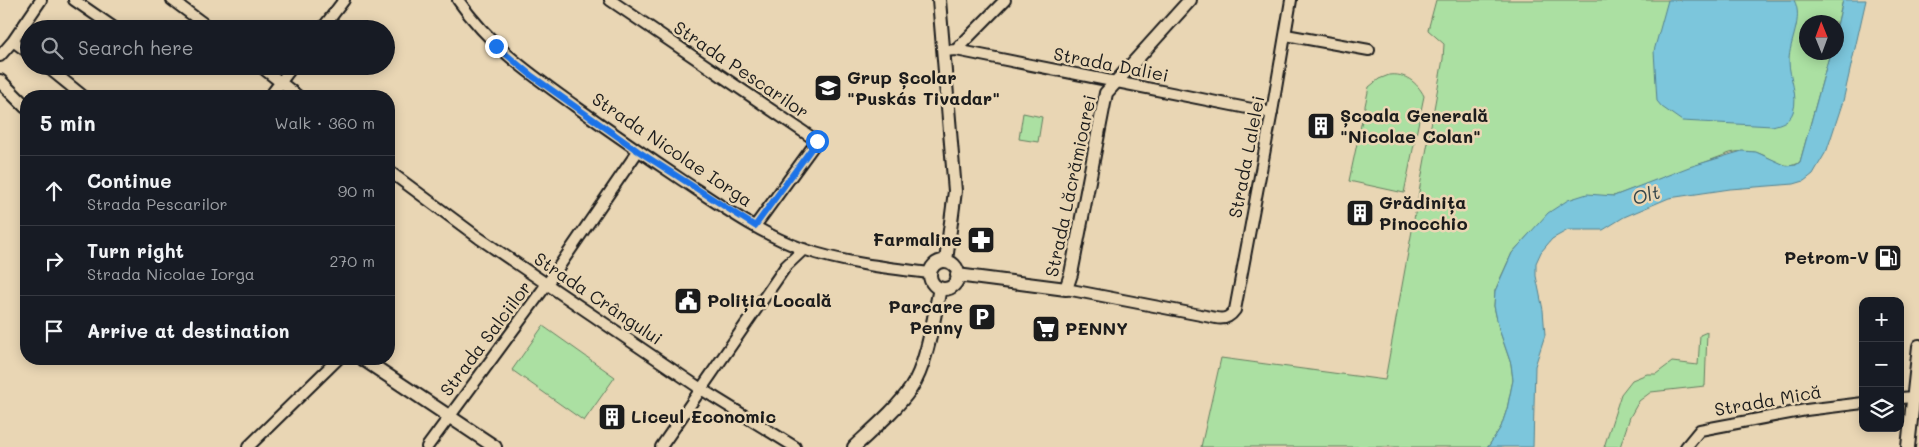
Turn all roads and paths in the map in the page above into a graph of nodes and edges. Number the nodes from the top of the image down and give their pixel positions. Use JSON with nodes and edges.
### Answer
{"nodes":[{"id":1,"x":41,"y":0,"type":"edge"},
{"id":2,"x":74,"y":0,"type":"edge"},
{"id":3,"x":172,"y":0,"type":"edge"},
{"id":4,"x":344,"y":0,"type":"edge"},
{"id":5,"x":458,"y":0,"type":"edge"},
{"id":6,"x":940,"y":0,"type":"edge"},
{"id":7,"x":1005,"y":0,"type":"edge"},
{"id":8,"x":1190,"y":0,"type":"edge"},
{"id":9,"x":1291,"y":0,"type":"edge"},
{"id":10,"x":617,"y":2,"type":"edge"},
{"id":11,"x":27,"y":20,"type":"edge"},
{"id":12,"x":103,"y":20,"type":"edge"},
{"id":13,"x":194,"y":20,"type":"edge"},
{"id":14,"x":329,"y":20,"type":"edge"},
{"id":15,"x":20,"y":31,"type":"edge"},
{"id":16,"x":1286,"y":35,"type":"junction"},
{"id":17,"x":13,"y":41,"type":"junction"},
{"id":18,"x":20,"y":46,"type":"edge"},
{"id":19,"x":950,"y":50,"type":"junction"},
{"id":20,"x":1369,"y":50,"type":"dead end"},
{"id":21,"x":0,"y":56,"type":"edge"},
{"id":22,"x":57,"y":75,"type":"edge"},
{"id":23,"x":271,"y":75,"type":"edge"},
{"id":24,"x":287,"y":75,"type":"edge"},
{"id":25,"x":0,"y":82,"type":"edge"},
{"id":26,"x":1116,"y":82,"type":"junction"},
{"id":27,"x":281,"y":83,"type":"junction"},
{"id":28,"x":76,"y":90,"type":"edge"},
{"id":29,"x":275,"y":90,"type":"edge"},
{"id":30,"x":290,"y":90,"type":"edge"},
{"id":31,"x":20,"y":101,"type":"edge"},
{"id":32,"x":1272,"y":113,"type":"junction"},
{"id":33,"x":638,"y":151,"type":"junction"},
{"id":34,"x":395,"y":175,"type":"edge"},
{"id":35,"x":755,"y":226,"type":"junction"},
{"id":36,"x":791,"y":244,"type":"junction"},
{"id":37,"x":804,"y":249,"type":"junction"},
{"id":38,"x":946,"y":261,"type":"junction"},
{"id":39,"x":786,"y":266,"type":"junction"},
{"id":40,"x":930,"y":273,"type":"junction"},
{"id":41,"x":958,"y":275,"type":"junction"},
{"id":42,"x":548,"y":284,"type":"junction"},
{"id":43,"x":940,"y":288,"type":"junction"},
{"id":44,"x":1066,"y":289,"type":"junction"},
{"id":45,"x":1919,"y":346,"type":"edge"},
{"id":46,"x":332,"y":365,"type":"edge"},
{"id":47,"x":373,"y":365,"type":"edge"},
{"id":48,"x":701,"y":389,"type":"junction"},
{"id":49,"x":1904,"y":400,"type":"edge"},
{"id":50,"x":1859,"y":403,"type":"edge"},
{"id":51,"x":1916,"y":405,"type":"edge"},
{"id":52,"x":450,"y":416,"type":"junction"},
{"id":53,"x":1912,"y":439,"type":"edge"},
{"id":54,"x":248,"y":447,"type":"edge"},
{"id":55,"x":427,"y":447,"type":"edge"},
{"id":56,"x":495,"y":447,"type":"edge"},
{"id":57,"x":661,"y":447,"type":"edge"},
{"id":58,"x":795,"y":447,"type":"edge"},
{"id":59,"x":854,"y":447,"type":"edge"},
{"id":60,"x":1686,"y":447,"type":"edge"}],
"edges":[{"from":1,"to":11,"type":"street"},
{"from":2,"to":12,"type":"street"},
{"from":3,"to":13,"type":"street"},
{"from":4,"to":14,"type":"street"},
{"from":5,"to":33,"type":"street","name":"Strada Nicolae Iorga"},
{"from":6,"to":19,"type":"main road"},
{"from":7,"to":19,"type":"street"},
{"from":8,"to":26,"type":"main road","name":"Strada Lăcrămioarei"},
{"from":9,"to":16,"type":"street","name":"Strada Lalelei"},
{"from":10,"to":35,"type":"street","name":"Strada Pescarilor"},
{"from":15,"to":17,"type":"street"},
{"from":16,"to":20,"type":"street"},
{"from":16,"to":32,"type":"street","name":"Strada Lalelei"},
{"from":17,"to":18,"type":"street"},
{"from":17,"to":21,"type":"street"},
{"from":19,"to":26,"type":"street","name":"Strada Daliei"},
{"from":19,"to":38,"type":"main road"},
{"from":22,"to":28,"type":"street"},
{"from":23,"to":27,"type":"street"},
{"from":24,"to":27,"type":"street"},
{"from":25,"to":31,"type":"main road"},
{"from":26,"to":32,"type":"street","name":"Strada Daliei"},
{"from":26,"to":44,"type":"main road","name":"Strada Lăcrămioarei"},
{"from":27,"to":29,"type":"street"},
{"from":27,"to":30,"type":"street"},
{"from":32,"to":44,"type":"street","name":"Strada Lalelei"},
{"from":33,"to":35,"type":"street","name":"Strada Nicolae Iorga"},
{"from":33,"to":42,"type":"street","name":"Strada Salciilor"},
{"from":34,"to":42,"type":"street","name":"Strada Crângului"},
{"from":35,"to":36,"type":"street","name":"Strada Nicolae Iorga"},
{"from":36,"to":37,"type":"street","name":"Strada Nicolae Iorga"},
{"from":36,"to":39,"type":"street"},
{"from":37,"to":39,"type":"street"},
{"from":37,"to":40,"type":"street","name":"Strada Nicolae Iorga"},
{"from":38,"to":40,"type":"main road"},
{"from":38,"to":41,"type":"main road"},
{"from":39,"to":48,"type":"street"},
{"from":40,"to":43,"type":"main road"},
{"from":41,"to":43,"type":"main road"},
{"from":41,"to":44,"type":"main road"},
{"from":42,"to":48,"type":"street","name":"Strada Crângului"},
{"from":42,"to":52,"type":"street","name":"Strada Salciilor"},
{"from":43,"to":59,"type":"main road"},
{"from":45,"to":51,"type":"main road"},
{"from":46,"to":54,"type":"street"},
{"from":47,"to":52,"type":"main road"},
{"from":48,"to":57,"type":"street"},
{"from":48,"to":58,"type":"street","name":"Strada Crângului"},
{"from":49,"to":51,"type":"street"},
{"from":50,"to":60,"type":"street","name":"Strada Mică"},
{"from":51,"to":53,"type":"main road"},
{"from":52,"to":55,"type":"street","name":"Strada Salciilor"},
{"from":52,"to":56,"type":"main road"}]}
